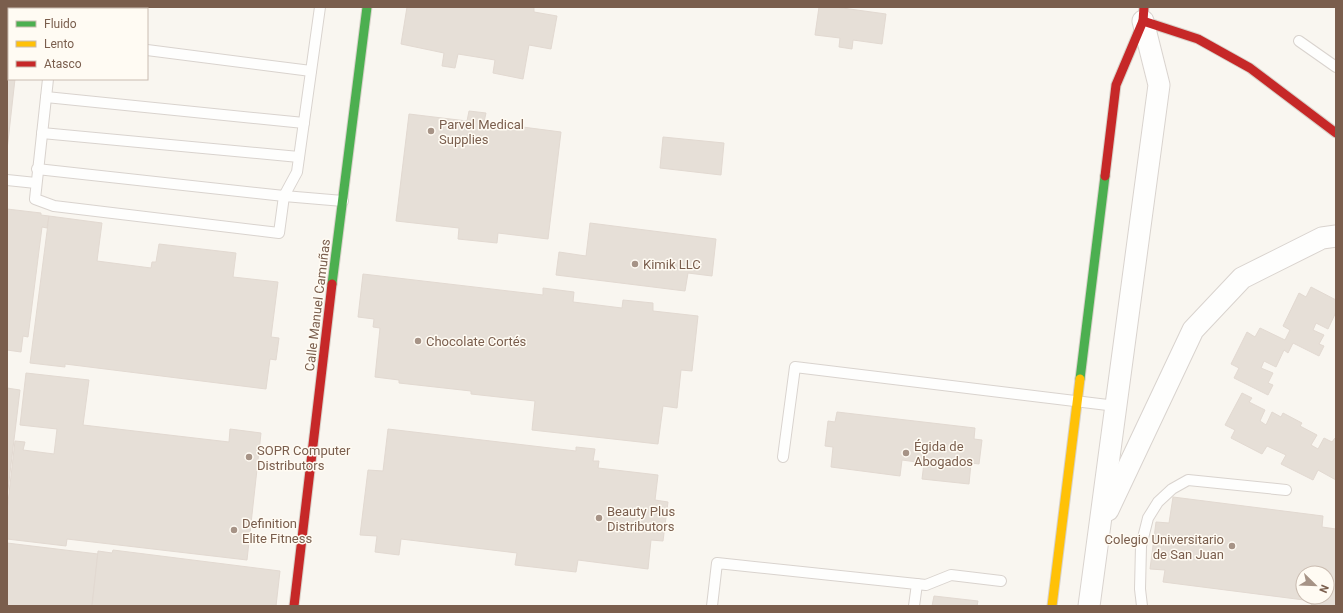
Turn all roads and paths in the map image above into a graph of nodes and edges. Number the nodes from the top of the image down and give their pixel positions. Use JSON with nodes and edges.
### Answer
{"nodes":[{"id":1,"x":320,"y":7,"type":"edge"},
{"id":2,"x":368,"y":7,"type":"edge"},
{"id":3,"x":1144,"y":14,"type":"edge"},
{"id":4,"x":1299,"y":41,"type":"dead end"},
{"id":5,"x":148,"y":50,"type":"edge"},
{"id":6,"x":1336,"y":67,"type":"edge"},
{"id":7,"x":311,"y":71,"type":"junction"},
{"id":8,"x":48,"y":80,"type":"edge"},
{"id":9,"x":46,"y":97,"type":"junction"},
{"id":10,"x":304,"y":123,"type":"junction"},
{"id":11,"x":42,"y":133,"type":"junction"},
{"id":12,"x":1336,"y":133,"type":"edge"},
{"id":13,"x":299,"y":157,"type":"junction"},
{"id":14,"x":37,"y":169,"type":"junction"},
{"id":15,"x":7,"y":180,"type":"edge"},
{"id":16,"x":36,"y":183,"type":"junction"},
{"id":17,"x":284,"y":196,"type":"junction"},
{"id":18,"x":343,"y":201,"type":"junction"},
{"id":19,"x":1336,"y":236,"type":"edge"},
{"id":20,"x":1077,"y":401,"type":"junction"},
{"id":21,"x":1116,"y":406,"type":"junction"},
{"id":22,"x":783,"y":457,"type":"dead end"},
{"id":23,"x":1286,"y":490,"type":"dead end"},
{"id":24,"x":1100,"y":528,"type":"junction"},
{"id":25,"x":1001,"y":581,"type":"dead end"},
{"id":26,"x":917,"y":584,"type":"junction"},
{"id":27,"x":294,"y":606,"type":"edge"},
{"id":28,"x":712,"y":606,"type":"edge"},
{"id":29,"x":914,"y":606,"type":"edge"},
{"id":30,"x":1052,"y":606,"type":"edge"},
{"id":31,"x":1089,"y":606,"type":"edge"},
{"id":32,"x":1142,"y":606,"type":"edge"}],
"edges":[{"from":1,"to":7,"type":"lane"},
{"from":2,"to":18,"type":"street","name":"Calle Manuel Camuñas"},
{"from":3,"to":12,"type":"street"},
{"from":3,"to":20,"type":"street"},
{"from":3,"to":21,"type":"street"},
{"from":4,"to":6,"type":"lane"},
{"from":5,"to":7,"type":"lane"},
{"from":7,"to":10,"type":"lane"},
{"from":8,"to":9,"type":"lane"},
{"from":9,"to":10,"type":"lane"},
{"from":9,"to":11,"type":"lane"},
{"from":10,"to":13,"type":"lane"},
{"from":11,"to":13,"type":"lane"},
{"from":11,"to":14,"type":"lane"},
{"from":13,"to":17,"type":"lane"},
{"from":14,"to":16,"type":"lane"},
{"from":14,"to":17,"type":"lane"},
{"from":15,"to":16,"type":"lane"},
{"from":16,"to":17,"type":"lane"},
{"from":17,"to":18,"type":"lane"},
{"from":18,"to":27,"type":"street","name":"Calle Manuel Camuñas"},
{"from":19,"to":24,"type":"street"},
{"from":20,"to":21,"type":"lane"},
{"from":20,"to":22,"type":"lane"},
{"from":20,"to":30,"type":"street"},
{"from":21,"to":24,"type":"street"},
{"from":23,"to":32,"type":"lane"},
{"from":24,"to":31,"type":"street"},
{"from":25,"to":26,"type":"lane"},
{"from":26,"to":28,"type":"lane"},
{"from":26,"to":29,"type":"lane"}]}
